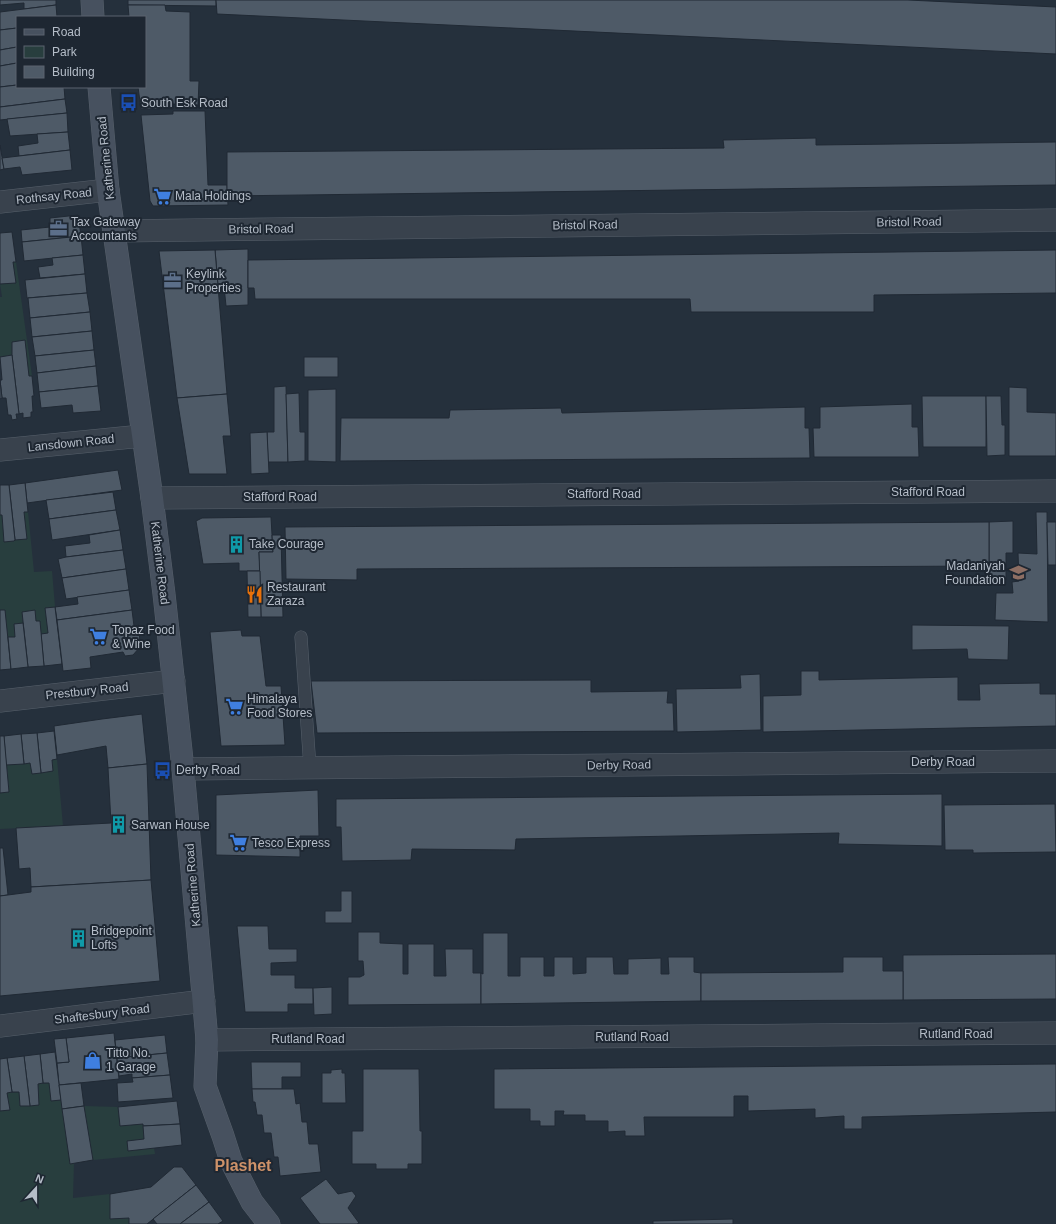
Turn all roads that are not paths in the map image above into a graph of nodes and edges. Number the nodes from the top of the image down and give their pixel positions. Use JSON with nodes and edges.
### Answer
{"nodes":[{"id":1,"x":92,"y":0,"type":"edge"},
{"id":2,"x":93,"y":16,"type":"edge"},
{"id":3,"x":99,"y":88,"type":"edge"},
{"id":4,"x":108,"y":190,"type":"junction"},
{"id":5,"x":0,"y":202,"type":"edge"},
{"id":6,"x":1056,"y":220,"type":"edge"},
{"id":7,"x":114,"y":231,"type":"junction"},
{"id":8,"x":142,"y":436,"type":"junction"},
{"id":9,"x":0,"y":450,"type":"edge"},
{"id":10,"x":1056,"y":491,"type":"edge"},
{"id":11,"x":152,"y":498,"type":"junction"},
{"id":12,"x":301,"y":637,"type":"dead end"},
{"id":13,"x":174,"y":680,"type":"junction"},
{"id":14,"x":0,"y":700,"type":"edge"},
{"id":15,"x":1056,"y":762,"type":"edge"},
{"id":16,"x":310,"y":768,"type":"junction"},
{"id":17,"x":183,"y":769,"type":"junction"},
{"id":18,"x":204,"y":1001,"type":"junction"},
{"id":19,"x":0,"y":1026,"type":"edge"},
{"id":20,"x":1056,"y":1033,"type":"edge"},
{"id":21,"x":207,"y":1040,"type":"junction"},
{"id":22,"x":268,"y":1224,"type":"edge"}],
"edges":[{"from":1,"to":2,"type":"main road"},
{"from":3,"to":4,"type":"main road","name":"Katherine Road"},
{"from":4,"to":5,"type":"street","name":"Rothsay Road"},
{"from":4,"to":7,"type":"main road","name":"Katherine Road"},
{"from":6,"to":7,"type":"street","name":"Bristol Road"},
{"from":7,"to":8,"type":"main road","name":"Katherine Road"},
{"from":8,"to":9,"type":"street","name":"Lansdown Road"},
{"from":8,"to":11,"type":"main road","name":"Katherine Road"},
{"from":10,"to":11,"type":"street","name":"Stafford Road"},
{"from":11,"to":13,"type":"main road","name":"Katherine Road"},
{"from":12,"to":16,"type":"lane"},
{"from":13,"to":14,"type":"street","name":"Prestbury Road"},
{"from":13,"to":17,"type":"main road","name":"Katherine Road"},
{"from":15,"to":16,"type":"street","name":"Derby Road"},
{"from":16,"to":17,"type":"street","name":"Derby Road"},
{"from":17,"to":18,"type":"main road","name":"Katherine Road"},
{"from":18,"to":19,"type":"street","name":"Shaftesbury Road"},
{"from":18,"to":21,"type":"main road","name":"Katherine Road"},
{"from":20,"to":21,"type":"street","name":"Rutland Road"},
{"from":21,"to":22,"type":"main road","name":"Katherine Road"}]}
